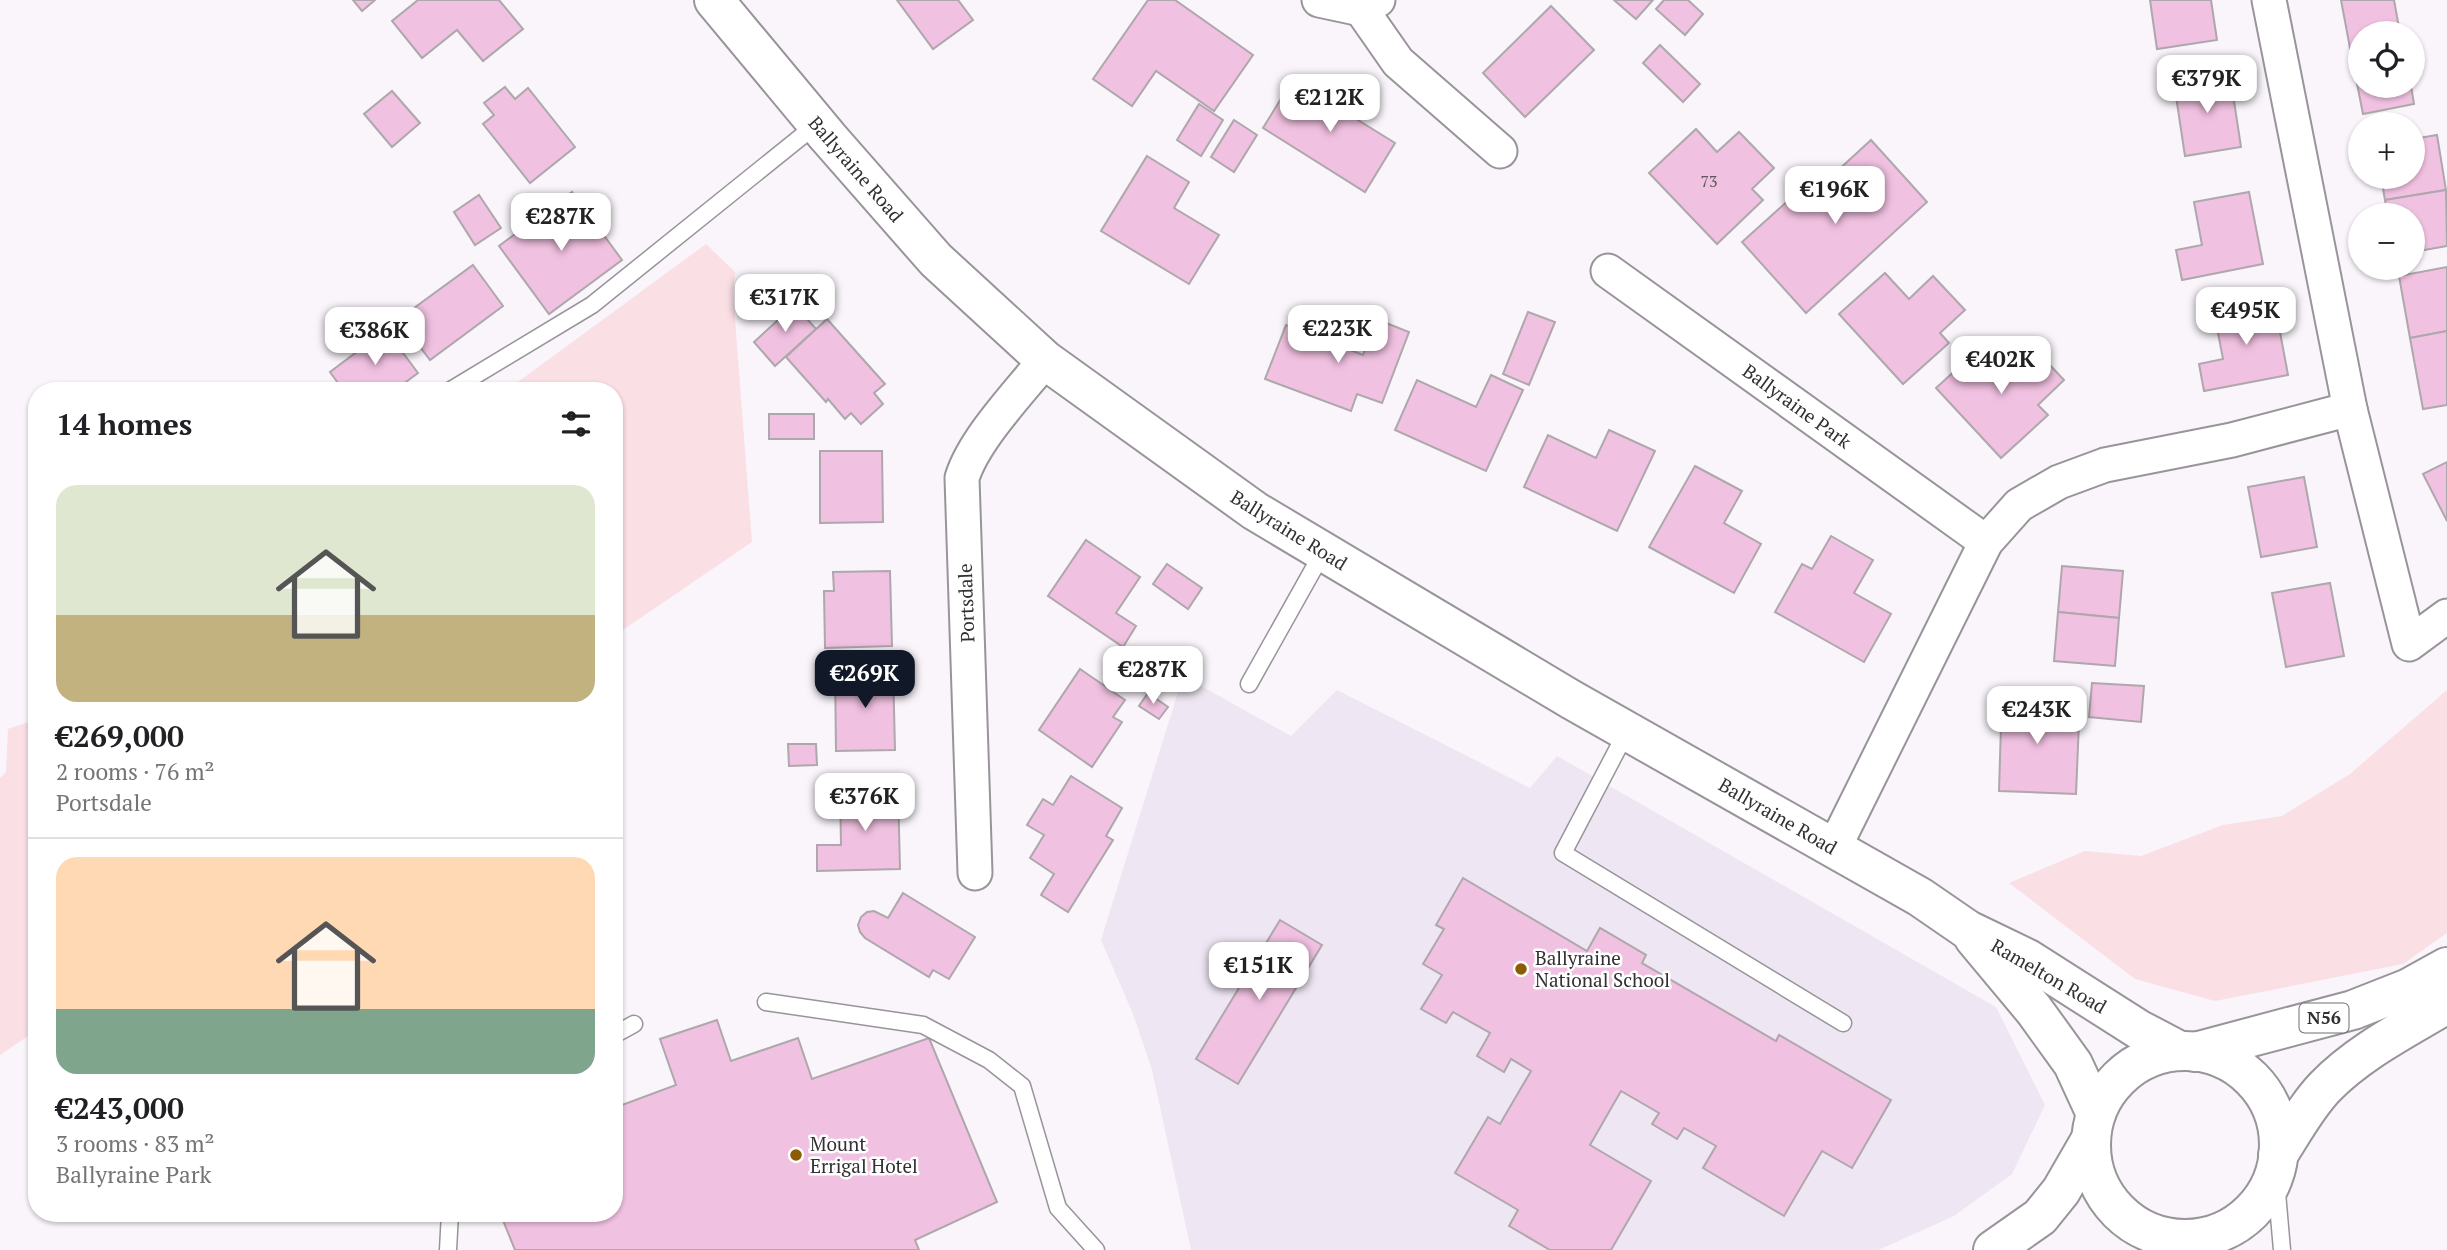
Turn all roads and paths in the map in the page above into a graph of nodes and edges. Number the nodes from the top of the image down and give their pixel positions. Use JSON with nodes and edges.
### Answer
{"nodes":[{"id":1,"x":714,"y":0,"type":"edge"},
{"id":2,"x":1318,"y":0,"type":"edge"},
{"id":3,"x":2269,"y":0,"type":"edge"},
{"id":4,"x":1369,"y":4,"type":"edge"},
{"id":5,"x":817,"y":124,"type":"junction"},
{"id":6,"x":1500,"y":151,"type":"dead end"},
{"id":7,"x":1608,"y":271,"type":"dead end"},
{"id":8,"x":1045,"y":360,"type":"junction"},
{"id":9,"x":464,"y":382,"type":"edge"},
{"id":10,"x":2350,"y":409,"type":"junction"},
{"id":11,"x":1986,"y":542,"type":"junction"},
{"id":12,"x":1323,"y":552,"type":"junction"},
{"id":13,"x":2447,"y":616,"type":"edge"},
{"id":14,"x":1249,"y":684,"type":"dead end"},
{"id":15,"x":1627,"y":730,"type":"junction"},
{"id":16,"x":1834,"y":848,"type":"junction"},
{"id":17,"x":975,"y":873,"type":"dead end"},
{"id":18,"x":1968,"y":930,"type":"junction"},
{"id":19,"x":2447,"y":967,"type":"edge"},
{"id":20,"x":766,"y":1002,"type":"dead end"},
{"id":21,"x":2447,"y":1004,"type":"edge"},
{"id":22,"x":1843,"y":1023,"type":"dead end"},
{"id":23,"x":634,"y":1024,"type":"dead end"},
{"id":24,"x":623,"y":1030,"type":"edge"},
{"id":25,"x":2188,"y":1052,"type":"junction"},
{"id":26,"x":2094,"y":1127,"type":"junction"},
{"id":27,"x":2277,"y":1163,"type":"junction"},
{"id":28,"x":450,"y":1222,"type":"edge"},
{"id":29,"x":2198,"y":1242,"type":"edge"},
{"id":30,"x":448,"y":1250,"type":"edge"},
{"id":31,"x":1096,"y":1250,"type":"edge"},
{"id":32,"x":1993,"y":1250,"type":"edge"},
{"id":33,"x":2147,"y":1250,"type":"edge"},
{"id":34,"x":2282,"y":1250,"type":"edge"}],
"edges":[{"from":1,"to":5,"type":"main road","name":"Ballyraine Road"},
{"from":2,"to":4,"type":"street"},
{"from":3,"to":10,"type":"street"},
{"from":4,"to":6,"type":"street"},
{"from":5,"to":8,"type":"main road","name":"Ballyraine Road"},
{"from":5,"to":9,"type":"lane"},
{"from":7,"to":11,"type":"street","name":"Ballyraine Park"},
{"from":8,"to":12,"type":"main road","name":"Ballyraine Road"},
{"from":8,"to":17,"type":"street","name":"Portsdale"},
{"from":10,"to":11,"type":"street"},
{"from":10,"to":13,"type":"street"},
{"from":11,"to":16,"type":"street"},
{"from":12,"to":14,"type":"lane"},
{"from":12,"to":15,"type":"main road","name":"Ballyraine Road"},
{"from":15,"to":16,"type":"main road","name":"Ballyraine Road"},
{"from":15,"to":22,"type":"lane"},
{"from":16,"to":18,"type":"main road","name":"Ballyraine Road"},
{"from":18,"to":25,"type":"main road","name":"Ramelton Road"},
{"from":18,"to":26,"type":"main road","name":"Ramelton Road"},
{"from":19,"to":25,"type":"main road","number":"N56"},
{"from":20,"to":31,"type":"lane"},
{"from":21,"to":27,"type":"main road","number":"N56"},
{"from":23,"to":24,"type":"lane"},
{"from":25,"to":26,"type":"main road","number":"N56"},
{"from":25,"to":27,"type":"main road"},
{"from":26,"to":29,"type":"main road","number":"N56"},
{"from":26,"to":32,"type":"main road","number":"N56"},
{"from":27,"to":29,"type":"main road","number":"N56"},
{"from":27,"to":34,"type":"lane"},
{"from":28,"to":30,"type":"lane"},
{"from":29,"to":33,"type":"main road","number":"N56"}]}
